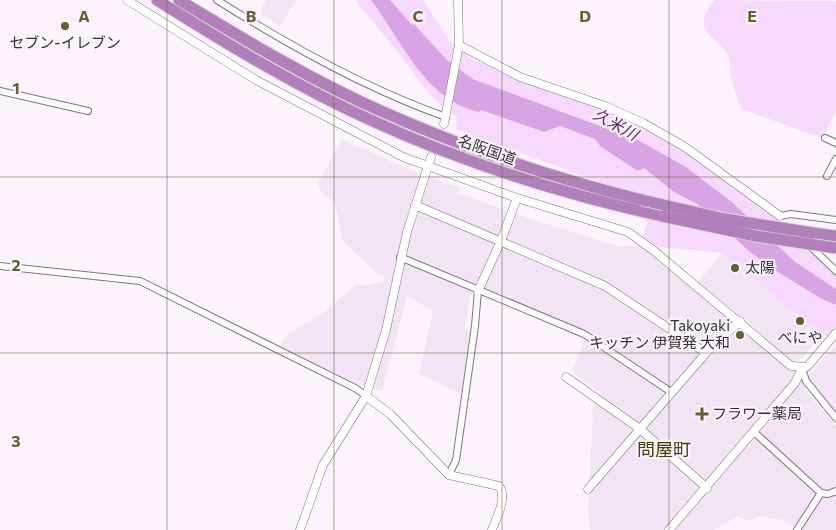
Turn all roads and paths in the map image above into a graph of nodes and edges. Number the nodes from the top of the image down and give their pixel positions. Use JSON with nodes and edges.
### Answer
{"nodes":[{"id":1,"x":127,"y":0,"type":"edge"},
{"id":2,"x":157,"y":0,"type":"edge"},
{"id":3,"x":179,"y":0,"type":"edge"},
{"id":4,"x":217,"y":0,"type":"edge"},
{"id":5,"x":458,"y":0,"type":"edge"},
{"id":6,"x":458,"y":48,"type":"junction"},
{"id":7,"x":0,"y":91,"type":"edge"},
{"id":8,"x":88,"y":111,"type":"dead end"},
{"id":9,"x":445,"y":118,"type":"joint"},
{"id":10,"x":825,"y":138,"type":"dead end"},
{"id":11,"x":836,"y":143,"type":"edge"},
{"id":12,"x":431,"y":157,"type":"dead end"},
{"id":13,"x":836,"y":159,"type":"edge"},
{"id":14,"x":427,"y":167,"type":"junction"},
{"id":15,"x":827,"y":176,"type":"dead end"},
{"id":16,"x":517,"y":198,"type":"junction"},
{"id":17,"x":415,"y":205,"type":"junction"},
{"id":18,"x":780,"y":216,"type":"junction"},
{"id":19,"x":836,"y":220,"type":"edge"},
{"id":20,"x":836,"y":236,"type":"edge"},
{"id":21,"x":501,"y":241,"type":"junction"},
{"id":22,"x":836,"y":248,"type":"edge"},
{"id":23,"x":818,"y":255,"type":"junction"},
{"id":24,"x":400,"y":257,"type":"junction"},
{"id":25,"x":836,"y":264,"type":"edge"},
{"id":26,"x":0,"y":266,"type":"edge"},
{"id":27,"x":836,"y":271,"type":"edge"},
{"id":28,"x":478,"y":291,"type":"junction"},
{"id":29,"x":740,"y":322,"type":"junction"},
{"id":30,"x":836,"y":333,"type":"edge"},
{"id":31,"x":706,"y":353,"type":"junction"},
{"id":32,"x":802,"y":368,"type":"junction"},
{"id":33,"x":566,"y":377,"type":"dead end"},
{"id":34,"x":671,"y":392,"type":"junction"},
{"id":35,"x":366,"y":396,"type":"junction"},
{"id":36,"x":836,"y":418,"type":"edge"},
{"id":37,"x":640,"y":429,"type":"junction"},
{"id":38,"x":754,"y":432,"type":"junction"},
{"id":39,"x":449,"y":476,"type":"junction"},
{"id":40,"x":707,"y":488,"type":"junction"},
{"id":41,"x":588,"y":490,"type":"dead end"},
{"id":42,"x":836,"y":491,"type":"edge"},
{"id":43,"x":821,"y":493,"type":"junction"},
{"id":44,"x":300,"y":530,"type":"edge"},
{"id":45,"x":492,"y":530,"type":"edge"},
{"id":46,"x":669,"y":530,"type":"edge"},
{"id":47,"x":797,"y":530,"type":"edge"}],
"edges":[{"from":1,"to":14,"type":"street"},
{"from":2,"to":22,"type":"highway","name":"名阪国道","bridge":true},
{"from":3,"to":20,"type":"highway","name":"名阪国道","bridge":true},
{"from":4,"to":9,"type":"street"},
{"from":5,"to":6,"type":"street"},
{"from":6,"to":9,"type":"street"},
{"from":6,"to":18,"type":"street"},
{"from":7,"to":8,"type":"street"},
{"from":10,"to":11,"type":"street"},
{"from":12,"to":14,"type":"street"},
{"from":13,"to":15,"type":"street"},
{"from":14,"to":16,"type":"street"},
{"from":14,"to":17,"type":"street"},
{"from":16,"to":21,"type":"street"},
{"from":16,"to":29,"type":"street"},
{"from":17,"to":21,"type":"street"},
{"from":17,"to":24,"type":"street"},
{"from":18,"to":19,"type":"street"},
{"from":18,"to":23,"type":"street"},
{"from":21,"to":28,"type":"street"},
{"from":21,"to":31,"type":"street"},
{"from":23,"to":25,"type":"street"},
{"from":23,"to":27,"type":"street"},
{"from":24,"to":28,"type":"street"},
{"from":24,"to":35,"type":"street"},
{"from":26,"to":35,"type":"street"},
{"from":28,"to":34,"type":"street"},
{"from":28,"to":39,"type":"street"},
{"from":29,"to":31,"type":"street"},
{"from":29,"to":32,"type":"street"},
{"from":30,"to":32,"type":"street"},
{"from":31,"to":34,"type":"street"},
{"from":32,"to":36,"type":"street"},
{"from":32,"to":38,"type":"street"},
{"from":33,"to":37,"type":"street"},
{"from":34,"to":37,"type":"street"},
{"from":35,"to":39,"type":"street"},
{"from":35,"to":44,"type":"street"},
{"from":37,"to":40,"type":"street"},
{"from":37,"to":41,"type":"street"},
{"from":38,"to":40,"type":"street"},
{"from":38,"to":43,"type":"street"},
{"from":39,"to":45,"type":"street"},
{"from":40,"to":46,"type":"street"},
{"from":42,"to":43,"type":"street"},
{"from":43,"to":47,"type":"street"}]}
